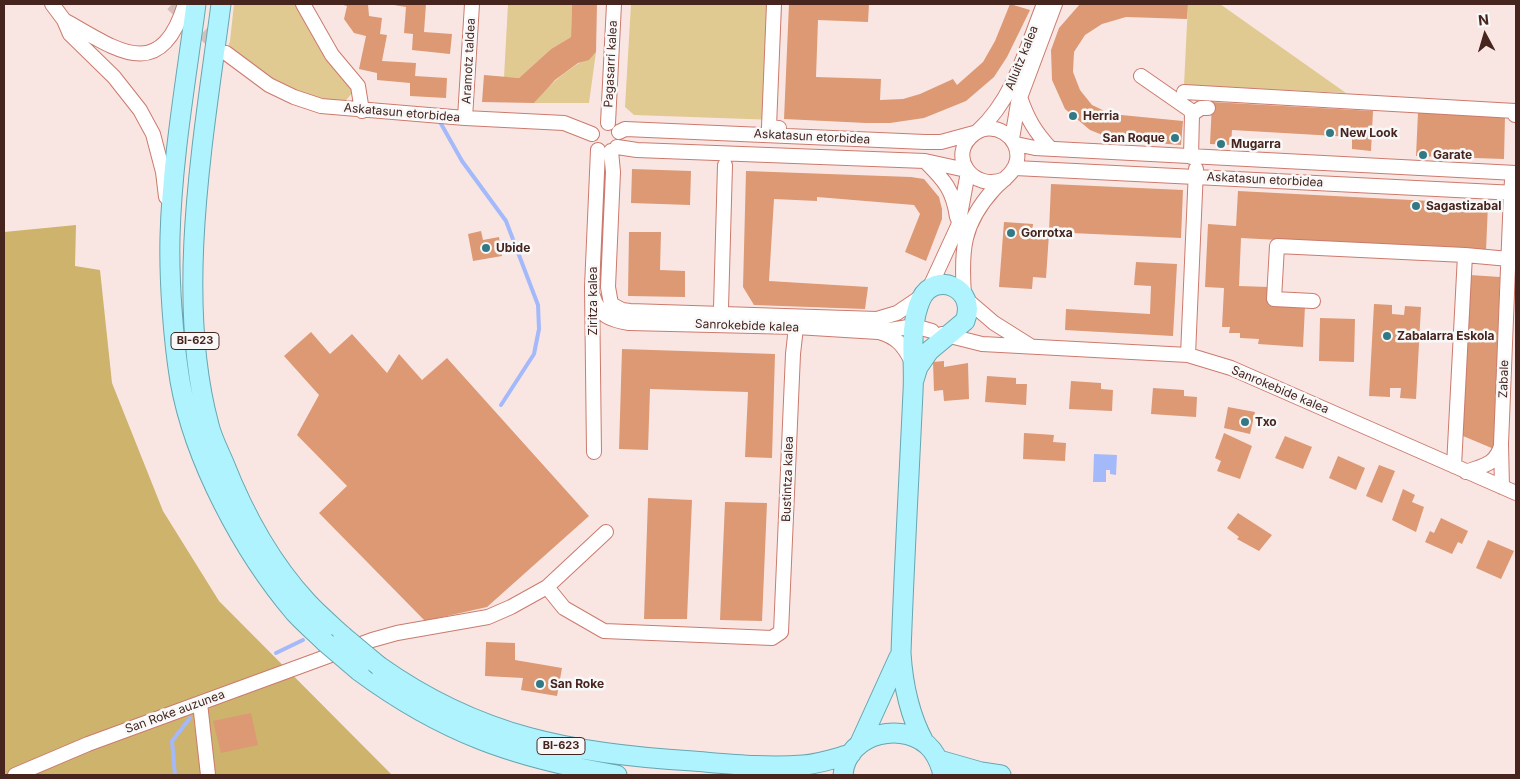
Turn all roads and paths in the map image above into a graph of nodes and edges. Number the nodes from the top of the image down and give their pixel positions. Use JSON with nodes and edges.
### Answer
{"nodes":[{"id":1,"x":52,"y":4,"type":"edge"},
{"id":2,"x":185,"y":4,"type":"edge"},
{"id":3,"x":196,"y":4,"type":"edge"},
{"id":4,"x":221,"y":4,"type":"edge"},
{"id":5,"x":303,"y":4,"type":"edge"},
{"id":6,"x":472,"y":4,"type":"edge"},
{"id":7,"x":614,"y":4,"type":"edge"},
{"id":8,"x":774,"y":4,"type":"edge"},
{"id":9,"x":1044,"y":4,"type":"edge"},
{"id":10,"x":1055,"y":4,"type":"edge"},
{"id":11,"x":64,"y":20,"type":"junction"},
{"id":12,"x":226,"y":53,"type":"tunnel mouth"},
{"id":13,"x":1141,"y":76,"type":"dead end"},
{"id":14,"x":1184,"y":92,"type":"dead end"},
{"id":15,"x":1020,"y":97,"type":"junction"},
{"id":16,"x":1208,"y":108,"type":"dead end"},
{"id":17,"x":362,"y":111,"type":"junction"},
{"id":18,"x":1192,"y":114,"type":"junction"},
{"id":19,"x":1515,"y":115,"type":"edge"},
{"id":20,"x":465,"y":118,"type":"junction"},
{"id":21,"x":608,"y":123,"type":"junction"},
{"id":22,"x":779,"y":128,"type":"dead end"},
{"id":23,"x":619,"y":132,"type":"junction"},
{"id":24,"x":976,"y":132,"type":"junction"},
{"id":25,"x":592,"y":134,"type":"junction"},
{"id":26,"x":1014,"y":142,"type":"junction"},
{"id":27,"x":609,"y":149,"type":"junction"},
{"id":28,"x":1051,"y":149,"type":"junction"},
{"id":29,"x":1194,"y":157,"type":"junction"},
{"id":30,"x":925,"y":161,"type":"junction"},
{"id":31,"x":725,"y":164,"type":"dead end"},
{"id":32,"x":1015,"y":168,"type":"junction"},
{"id":33,"x":967,"y":171,"type":"junction"},
{"id":34,"x":1516,"y":173,"type":"edge"},
{"id":35,"x":1196,"y":176,"type":"junction"},
{"id":36,"x":1005,"y":178,"type":"junction"},
{"id":37,"x":1514,"y":193,"type":"edge"},
{"id":38,"x":958,"y":226,"type":"junction"},
{"id":39,"x":170,"y":238,"type":"junction"},
{"id":40,"x":1465,"y":255,"type":"junction"},
{"id":41,"x":1511,"y":265,"type":"edge"},
{"id":42,"x":593,"y":296,"type":"junction"},
{"id":43,"x":965,"y":297,"type":"junction"},
{"id":44,"x":609,"y":298,"type":"joint"},
{"id":45,"x":1313,"y":301,"type":"dead end"},
{"id":46,"x":921,"y":305,"type":"junction"},
{"id":47,"x":722,"y":308,"type":"dead end"},
{"id":48,"x":796,"y":327,"type":"junction"},
{"id":49,"x":878,"y":332,"type":"junction"},
{"id":50,"x":943,"y":333,"type":"junction"},
{"id":51,"x":1028,"y":345,"type":"junction"},
{"id":52,"x":1188,"y":355,"type":"junction"},
{"id":53,"x":913,"y":371,"type":"junction"},
{"id":54,"x":1501,"y":444,"type":"junction"},
{"id":55,"x":594,"y":452,"type":"dead end"},
{"id":56,"x":1460,"y":469,"type":"junction"},
{"id":57,"x":1502,"y":487,"type":"junction"},
{"id":58,"x":1516,"y":493,"type":"edge"},
{"id":59,"x":606,"y":532,"type":"dead end"},
{"id":60,"x":547,"y":588,"type":"junction"},
{"id":61,"x":901,"y":653,"type":"junction"},
{"id":62,"x":200,"y":703,"type":"junction"},
{"id":63,"x":924,"y":742,"type":"junction"},
{"id":64,"x":855,"y":749,"type":"junction"},
{"id":65,"x":941,"y":768,"type":"edge"},
{"id":66,"x":15,"y":775,"type":"edge"},
{"id":67,"x":208,"y":775,"type":"edge"},
{"id":68,"x":617,"y":775,"type":"edge"},
{"id":69,"x":843,"y":775,"type":"edge"},
{"id":70,"x":1001,"y":775,"type":"edge"}],
"edges":[{"from":1,"to":11,"type":"street"},
{"from":2,"to":11,"type":"street"},
{"from":3,"to":39,"type":"main road","number":"BI-623"},
{"from":4,"to":64,"type":"main road","number":"BI-623","bridge":true},
{"from":5,"to":17,"type":"street"},
{"from":6,"to":20,"type":"street","name":"Aramotz taldea"},
{"from":7,"to":21,"type":"street","name":"Pagasarri kalea"},
{"from":8,"to":22,"type":"street","name":"Askatasun etorbidea"},
{"from":9,"to":24,"type":"street","name":"Alluitz kalea"},
{"from":10,"to":15,"type":"street","name":"Alluitz kalea"},
{"from":11,"to":39,"type":"street"},
{"from":12,"to":17,"type":"street","name":"Askatasun etorbidea"},
{"from":13,"to":18,"type":"street"},
{"from":14,"to":19,"type":"street"},
{"from":15,"to":26,"type":"street","name":"Alluitz kalea"},
{"from":15,"to":28,"type":"street"},
{"from":16,"to":18,"type":"street"},
{"from":17,"to":20,"type":"street","name":"Askatasun etorbidea"},
{"from":18,"to":29,"type":"street"},
{"from":20,"to":25,"type":"street","name":"Askatasun etorbidea"},
{"from":21,"to":23,"type":"street"},
{"from":21,"to":25,"type":"street"},
{"from":23,"to":24,"type":"street","name":"Askatasun etorbidea"},
{"from":23,"to":27,"type":"street"},
{"from":24,"to":26,"type":"street"},
{"from":24,"to":33,"type":"street"},
{"from":25,"to":27,"type":"street"},
{"from":26,"to":28,"type":"street","name":"Askatasun etorbidea"},
{"from":26,"to":32,"type":"street"},
{"from":27,"to":30,"type":"street","name":"Askatasun etorbidea"},
{"from":27,"to":42,"type":"street","name":"Ziritza kalea"},
{"from":27,"to":44,"type":"street","name":"Ziritza kalea"},
{"from":28,"to":29,"type":"street","name":"Askatasun etorbidea"},
{"from":29,"to":34,"type":"street","name":"Askatasun etorbidea"},
{"from":29,"to":35,"type":"street"},
{"from":30,"to":33,"type":"street","name":"Askatasun etorbidea"},
{"from":30,"to":38,"type":"street"},
{"from":31,"to":47,"type":"street"},
{"from":32,"to":35,"type":"street","name":"Askatasun etorbidea"},
{"from":32,"to":36,"type":"street"},
{"from":33,"to":36,"type":"street"},
{"from":33,"to":38,"type":"street"},
{"from":34,"to":37,"type":"street","name":"Zabale"},
{"from":35,"to":37,"type":"street","name":"Askatasun etorbidea"},
{"from":35,"to":52,"type":"street"},
{"from":36,"to":43,"type":"street"},
{"from":37,"to":41,"type":"street","name":"Zabale"},
{"from":38,"to":46,"type":"street"},
{"from":39,"to":68,"type":"main road","number":"BI-623","bridge":true},
{"from":40,"to":41,"type":"street"},
{"from":40,"to":45,"type":"street"},
{"from":40,"to":56,"type":"street"},
{"from":41,"to":54,"type":"street","name":"Zabale"},
{"from":42,"to":48,"type":"street","name":"Sanrokebide kalea"},
{"from":42,"to":55,"type":"street","name":"Ziritza kalea"},
{"from":43,"to":46,"type":"main road"},
{"from":43,"to":50,"type":"main road"},
{"from":43,"to":51,"type":"street"},
{"from":44,"to":46,"type":"street","name":"Sanrokebide kalea"},
{"from":46,"to":49,"type":"street","name":"Sanrokebide kalea"},
{"from":46,"to":50,"type":"main road"},
{"from":46,"to":53,"type":"main road"},
{"from":48,"to":49,"type":"street","name":"Sanrokebide kalea"},
{"from":48,"to":60,"type":"street","name":"Bustintza kalea"},
{"from":49,"to":53,"type":"street"},
{"from":50,"to":51,"type":"street","name":"Sanrokebide kalea"},
{"from":50,"to":53,"type":"main road"},
{"from":51,"to":52,"type":"street","name":"Sanrokebide kalea"},
{"from":52,"to":56,"type":"street","name":"Sanrokebide kalea"},
{"from":53,"to":61,"type":"main road"},
{"from":54,"to":56,"type":"street"},
{"from":54,"to":57,"type":"street","name":"Zabale"},
{"from":56,"to":57,"type":"street","name":"Sanrokebide kalea"},
{"from":57,"to":58,"type":"street","name":"Sanrokebide kalea"},
{"from":59,"to":60,"type":"street","name":"San Roke auzunea"},
{"from":60,"to":62,"type":"street","name":"San Roke auzunea"},
{"from":61,"to":63,"type":"main road"},
{"from":61,"to":64,"type":"main road"},
{"from":62,"to":66,"type":"street","name":"San Roke auzunea"},
{"from":62,"to":67,"type":"street"},
{"from":63,"to":64,"type":"main road","number":"BI-623"},
{"from":63,"to":65,"type":"main road","number":"BI-623"},
{"from":64,"to":69,"type":"main road"},
{"from":65,"to":70,"type":"main road","number":"BI-623"}]}
